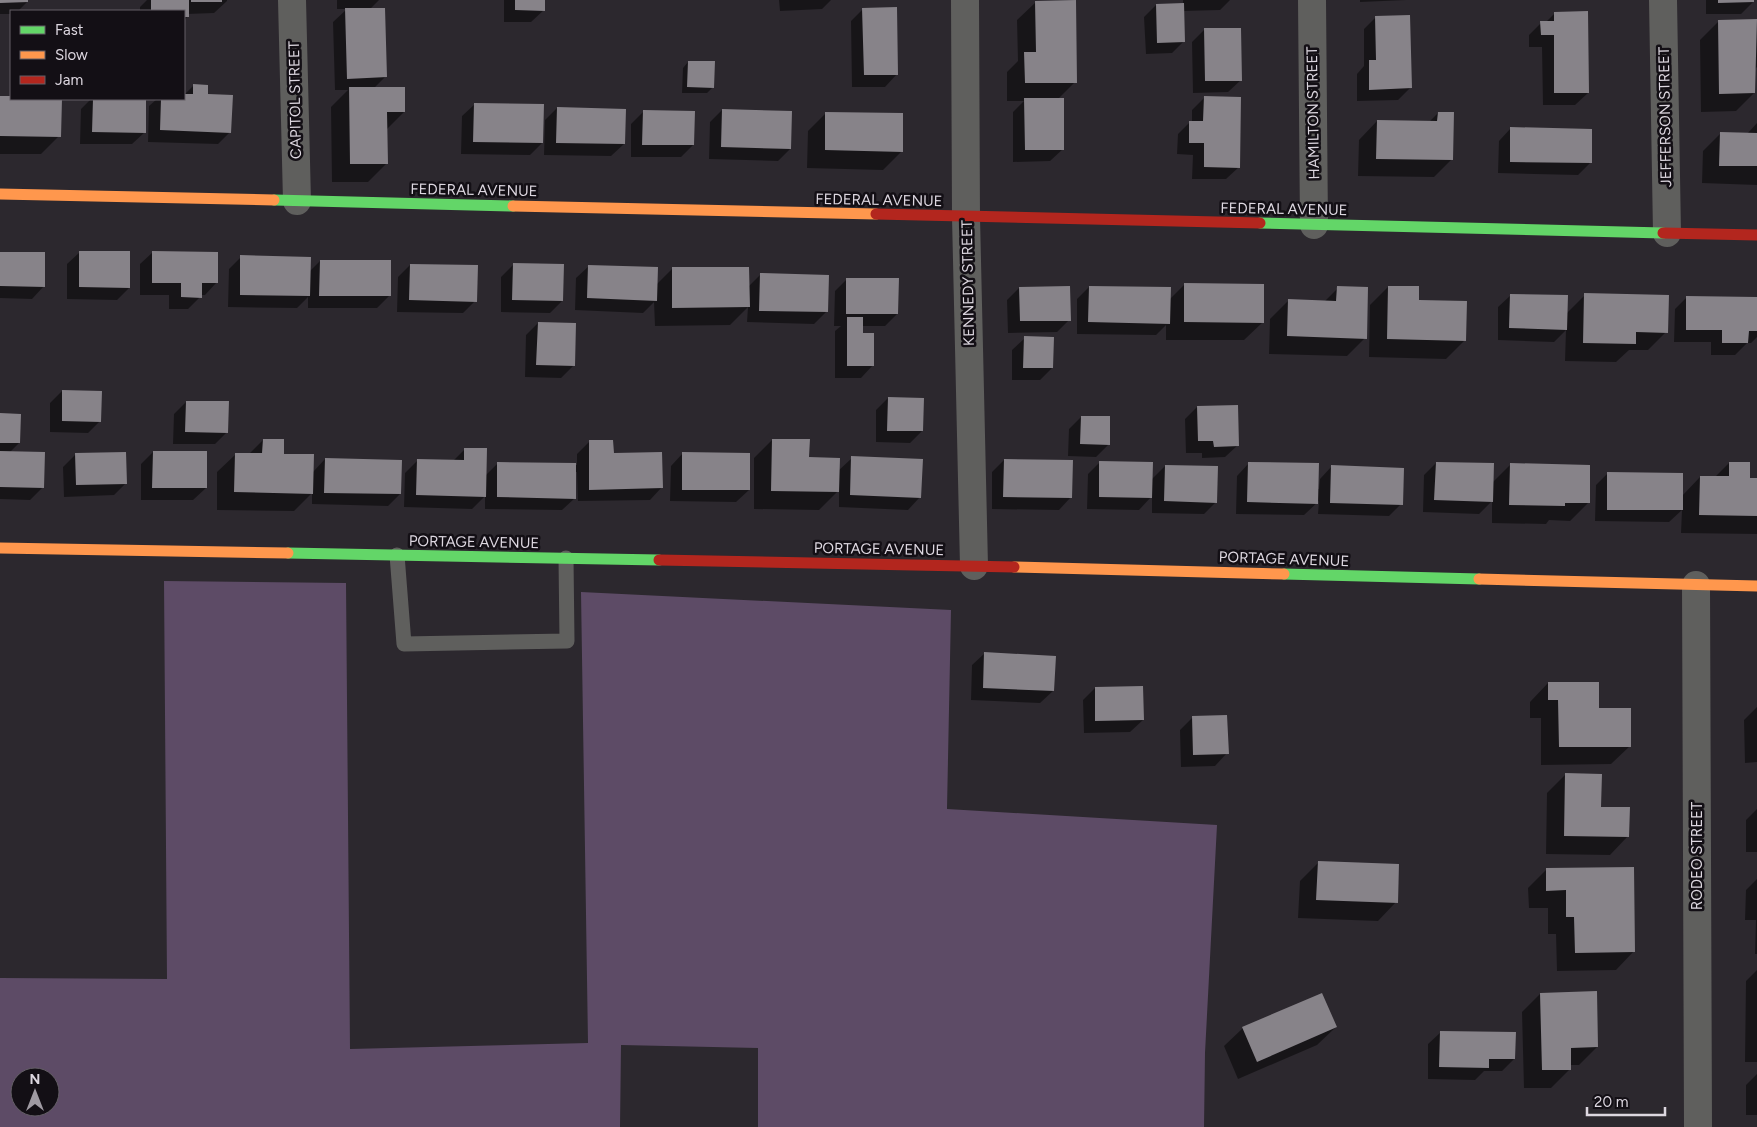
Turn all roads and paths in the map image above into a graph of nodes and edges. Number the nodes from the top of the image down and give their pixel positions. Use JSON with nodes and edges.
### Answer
{"nodes":[{"id":1,"x":292,"y":0,"type":"edge"},
{"id":2,"x":965,"y":0,"type":"edge"},
{"id":3,"x":1312,"y":0,"type":"edge"},
{"id":4,"x":1663,"y":0,"type":"edge"},
{"id":5,"x":0,"y":194,"type":"edge"},
{"id":6,"x":297,"y":201,"type":"junction"},
{"id":7,"x":966,"y":217,"type":"junction"},
{"id":8,"x":1314,"y":225,"type":"junction"},
{"id":9,"x":1667,"y":233,"type":"junction"},
{"id":10,"x":1757,"y":236,"type":"edge"},
{"id":11,"x":0,"y":548,"type":"edge"},
{"id":12,"x":397,"y":555,"type":"junction"},
{"id":13,"x":566,"y":558,"type":"junction"},
{"id":14,"x":974,"y":566,"type":"junction"},
{"id":15,"x":1696,"y":585,"type":"junction"},
{"id":16,"x":1757,"y":586,"type":"edge"},
{"id":17,"x":1698,"y":1127,"type":"edge"}],
"edges":[{"from":1,"to":6,"type":"street","name":"CAPITOL STREET"},
{"from":2,"to":7,"type":"street","name":"KENNEDY STREET"},
{"from":3,"to":8,"type":"street","name":"HAMILTON STREET"},
{"from":4,"to":9,"type":"street","name":"JEFFERSON STREET"},
{"from":5,"to":6,"type":"street","name":"FEDERAL AVENUE"},
{"from":6,"to":7,"type":"street","name":"FEDERAL AVENUE"},
{"from":7,"to":8,"type":"street","name":"FEDERAL AVENUE"},
{"from":7,"to":14,"type":"street","name":"KENNEDY STREET"},
{"from":8,"to":9,"type":"street","name":"FEDERAL AVENUE"},
{"from":9,"to":10,"type":"street","name":"FEDERAL AVENUE"},
{"from":11,"to":12,"type":"street","name":"PORTAGE AVENUE"},
{"from":12,"to":13,"type":"street","name":"PORTAGE AVENUE"},
{"from":12,"to":13,"type":"lane"},
{"from":13,"to":14,"type":"street","name":"PORTAGE AVENUE"},
{"from":14,"to":15,"type":"street","name":"PORTAGE AVENUE"},
{"from":15,"to":16,"type":"street","name":"PORTAGE AVENUE"},
{"from":15,"to":17,"type":"street","name":"RODEO STREET"}]}
